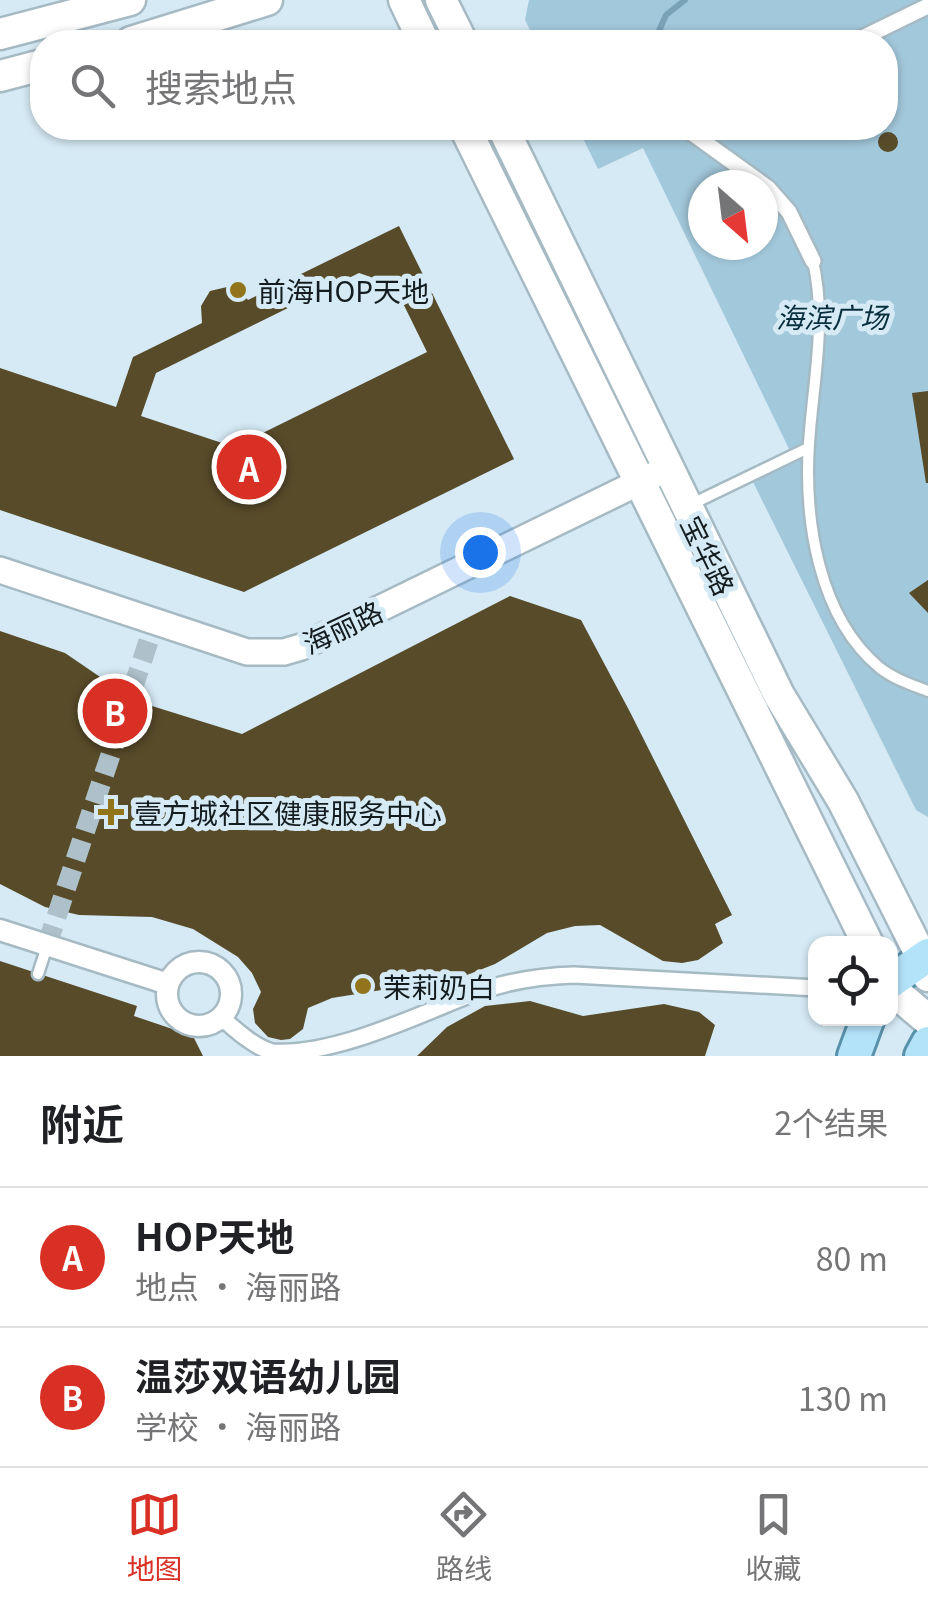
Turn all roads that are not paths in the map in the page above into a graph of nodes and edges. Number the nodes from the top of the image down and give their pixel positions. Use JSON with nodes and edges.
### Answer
{"nodes":[{"id":1,"x":130,"y":0,"type":"edge"},
{"id":2,"x":266,"y":0,"type":"edge"},
{"id":3,"x":404,"y":0,"type":"edge"},
{"id":4,"x":441,"y":0,"type":"edge"},
{"id":5,"x":928,"y":6,"type":"edge"},
{"id":6,"x":59,"y":30,"type":"edge"},
{"id":7,"x":170,"y":30,"type":"edge"},
{"id":8,"x":418,"y":30,"type":"edge"},
{"id":9,"x":456,"y":30,"type":"edge"},
{"id":10,"x":879,"y":30,"type":"edge"},
{"id":11,"x":0,"y":34,"type":"edge"},
{"id":12,"x":30,"y":34,"type":"edge"},
{"id":13,"x":30,"y":69,"type":"edge"},
{"id":14,"x":0,"y":76,"type":"edge"},
{"id":15,"x":472,"y":140,"type":"edge"},
{"id":16,"x":509,"y":140,"type":"edge"},
{"id":17,"x":701,"y":140,"type":"edge"},
{"id":18,"x":813,"y":261,"type":"joint"},
{"id":19,"x":808,"y":448,"type":"junction"},
{"id":20,"x":667,"y":468,"type":"junction"},
{"id":21,"x":640,"y":482,"type":"junction"},
{"id":22,"x":686,"y":507,"type":"junction"},
{"id":23,"x":0,"y":570,"type":"edge"},
{"id":24,"x":928,"y":691,"type":"edge"},
{"id":25,"x":857,"y":828,"type":"junction"},
{"id":26,"x":820,"y":846,"type":"junction"},
{"id":27,"x":0,"y":930,"type":"edge"},
{"id":28,"x":864,"y":936,"type":"edge"},
{"id":29,"x":47,"y":945,"type":"junction"},
{"id":30,"x":926,"y":963,"type":"edge"},
{"id":31,"x":38,"y":974,"type":"dead end"},
{"id":32,"x":898,"y":980,"type":"edge"},
{"id":33,"x":168,"y":984,"type":"junction"},
{"id":34,"x":808,"y":988,"type":"edge"},
{"id":35,"x":898,"y":992,"type":"edge"},
{"id":36,"x":222,"y":1018,"type":"junction"},
{"id":37,"x":928,"y":1020,"type":"edge"},
{"id":38,"x":865,"y":1026,"type":"edge"},
{"id":39,"x":928,"y":1044,"type":"edge"},
{"id":40,"x":854,"y":1056,"type":"edge"},
{"id":41,"x":921,"y":1056,"type":"edge"}],
"edges":[{"from":1,"to":6,"type":"main road"},
{"from":2,"to":7,"type":"main road"},
{"from":3,"to":8,"type":"main road"},
{"from":4,"to":9,"type":"main road"},
{"from":5,"to":10,"type":"street"},
{"from":11,"to":12,"type":"main road"},
{"from":13,"to":14,"type":"main road"},
{"from":15,"to":21,"type":"main road","name":"宝华路"},
{"from":16,"to":20,"type":"main road","name":"宝华路"},
{"from":17,"to":18,"type":"street"},
{"from":18,"to":19,"type":"lane"},
{"from":19,"to":22,"type":"lane"},
{"from":19,"to":24,"type":"lane"},
{"from":20,"to":21,"type":"street","name":"海丽路"},
{"from":20,"to":22,"type":"main road","name":"宝华路"},
{"from":21,"to":23,"type":"street","name":"海丽路"},
{"from":21,"to":26,"type":"main road","name":"宝华路"},
{"from":22,"to":25,"type":"main road","name":"宝华路"},
{"from":25,"to":26,"type":"main road"},
{"from":25,"to":30,"type":"main road","name":"宝华路"},
{"from":26,"to":28,"type":"main road","name":"宝华路"},
{"from":27,"to":29,"type":"street"},
{"from":29,"to":31,"type":"lane"},
{"from":29,"to":33,"type":"street"},
{"from":30,"to":32,"type":"main road"},
{"from":33,"to":36,"type":"street"},
{"from":33,"to":36,"type":"street"},
{"from":34,"to":36,"type":"street"},
{"from":35,"to":37,"type":"main road"},
{"from":38,"to":40,"type":"main road"},
{"from":39,"to":41,"type":"main road"}]}
